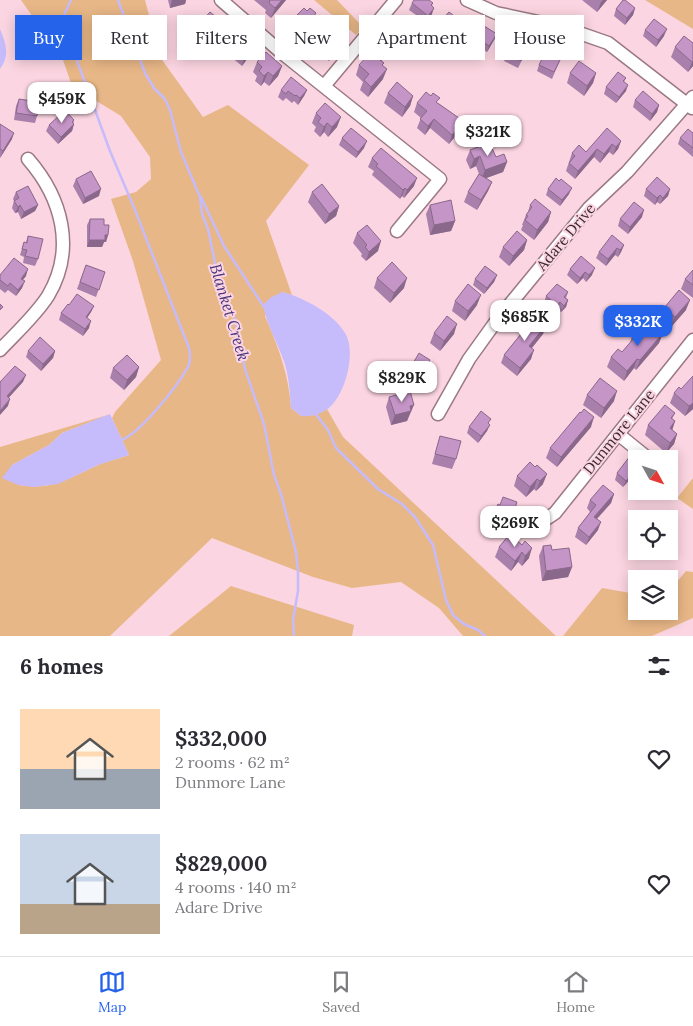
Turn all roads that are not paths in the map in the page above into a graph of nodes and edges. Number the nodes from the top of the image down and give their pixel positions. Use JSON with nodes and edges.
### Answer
{"nodes":[{"id":1,"x":220,"y":0,"type":"edge"},
{"id":2,"x":396,"y":0,"type":"edge"},
{"id":3,"x":467,"y":0,"type":"edge"},
{"id":4,"x":324,"y":86,"type":"junction"},
{"id":5,"x":691,"y":103,"type":"edge"},
{"id":6,"x":28,"y":159,"type":"dead end"},
{"id":7,"x":397,"y":231,"type":"dead end"},
{"id":8,"x":693,"y":340,"type":"edge"},
{"id":9,"x":0,"y":350,"type":"edge"},
{"id":10,"x":438,"y":414,"type":"dead end"},
{"id":11,"x":618,"y":434,"type":"junction"},
{"id":12,"x":638,"y":450,"type":"edge"},
{"id":13,"x":543,"y":521,"type":"dead end"}],
"edges":[{"from":1,"to":4,"type":"street"},
{"from":2,"to":4,"type":"street"},
{"from":3,"to":5,"type":"street"},
{"from":4,"to":7,"type":"street"},
{"from":5,"to":10,"type":"street","name":"Adare Drive"},
{"from":6,"to":9,"type":"street"},
{"from":8,"to":11,"type":"street","name":"Dunmore Lane"},
{"from":11,"to":12,"type":"street"},
{"from":11,"to":13,"type":"street","name":"Dunmore Lane"}]}
